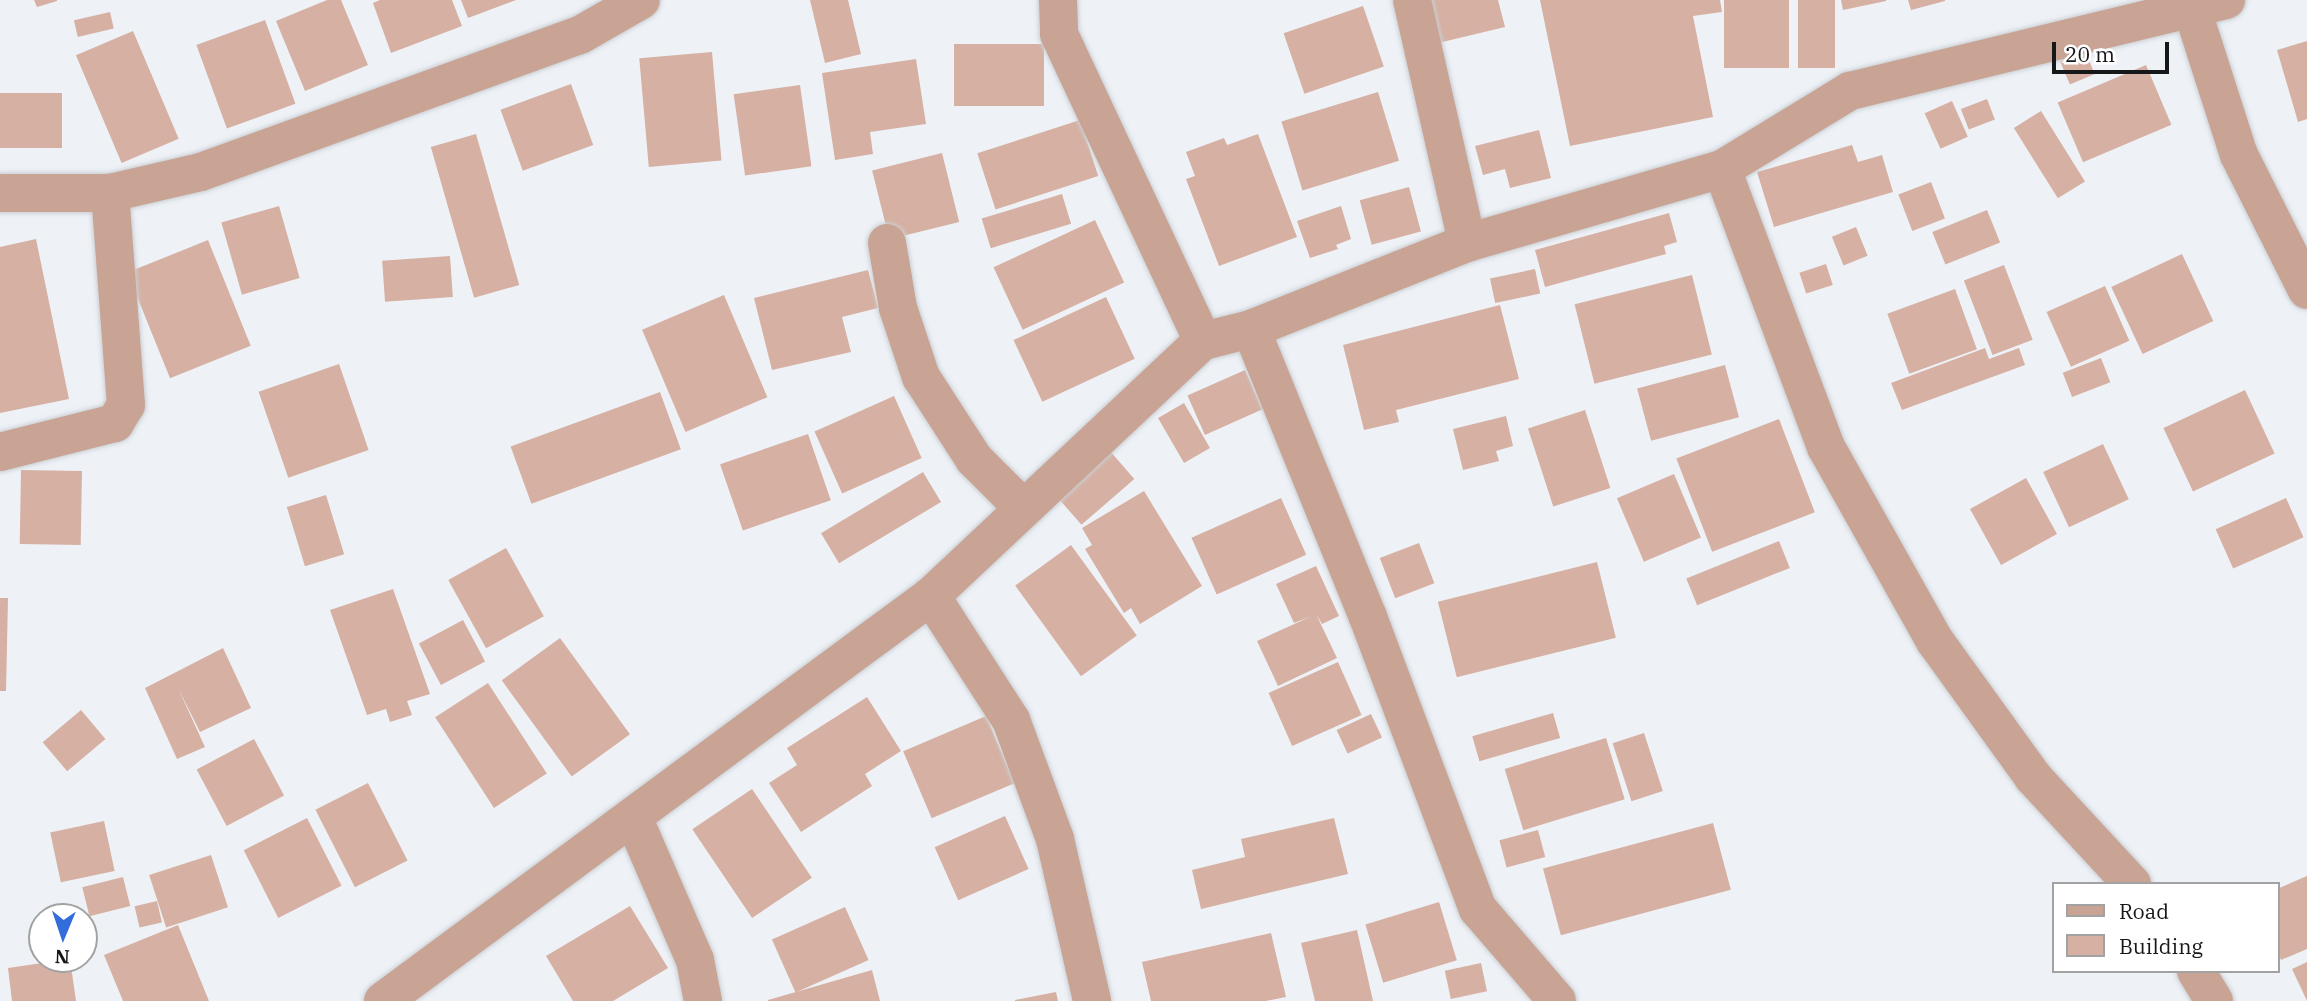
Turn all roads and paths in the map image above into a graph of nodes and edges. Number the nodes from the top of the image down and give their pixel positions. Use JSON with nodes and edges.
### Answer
{"nodes":[{"id":1,"x":641,"y":0,"type":"edge"},
{"id":2,"x":1058,"y":0,"type":"edge"},
{"id":3,"x":1412,"y":0,"type":"edge"},
{"id":4,"x":2209,"y":5,"type":"edge"},
{"id":5,"x":1722,"y":169,"type":"junction"},
{"id":6,"x":0,"y":193,"type":"edge"},
{"id":7,"x":110,"y":193,"type":"junction"},
{"id":8,"x":887,"y":243,"type":"dead end"},
{"id":9,"x":1468,"y":243,"type":"junction"},
{"id":10,"x":2307,"y":290,"type":"edge"},
{"id":11,"x":1251,"y":329,"type":"junction"},
{"id":12,"x":1202,"y":341,"type":"junction"},
{"id":13,"x":0,"y":452,"type":"edge"},
{"id":14,"x":1022,"y":507,"type":"junction"},
{"id":15,"x":931,"y":596,"type":"junction"},
{"id":16,"x":633,"y":817,"type":"junction"},
{"id":17,"x":2130,"y":882,"type":"edge"},
{"id":18,"x":2197,"y":973,"type":"edge"},
{"id":19,"x":383,"y":1001,"type":"edge"},
{"id":20,"x":704,"y":1001,"type":"edge"},
{"id":21,"x":1092,"y":1001,"type":"edge"},
{"id":22,"x":1557,"y":1001,"type":"edge"},
{"id":23,"x":2214,"y":1001,"type":"edge"}],
"edges":[{"from":1,"to":7,"type":"street"},
{"from":2,"to":12,"type":"street"},
{"from":3,"to":9,"type":"street"},
{"from":4,"to":5,"type":"street"},
{"from":4,"to":10,"type":"street"},
{"from":5,"to":9,"type":"street"},
{"from":5,"to":17,"type":"street"},
{"from":6,"to":7,"type":"street"},
{"from":7,"to":13,"type":"street"},
{"from":8,"to":14,"type":"street"},
{"from":9,"to":11,"type":"street"},
{"from":11,"to":12,"type":"street"},
{"from":11,"to":22,"type":"street"},
{"from":12,"to":14,"type":"street"},
{"from":14,"to":15,"type":"street"},
{"from":15,"to":16,"type":"street"},
{"from":15,"to":21,"type":"street"},
{"from":16,"to":19,"type":"street"},
{"from":16,"to":20,"type":"street"},
{"from":18,"to":23,"type":"street"}]}
